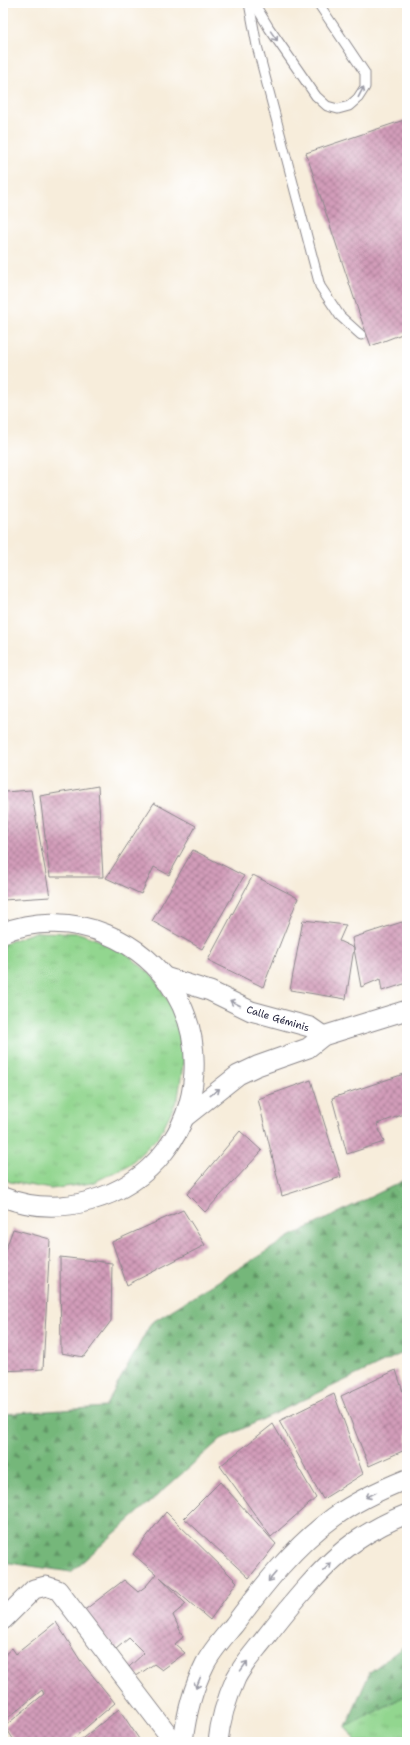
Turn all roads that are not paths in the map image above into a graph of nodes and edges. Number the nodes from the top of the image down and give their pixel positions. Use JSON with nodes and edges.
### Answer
{"nodes":[{"id":1,"x":249,"y":3,"type":"edge"},
{"id":2,"x":254,"y":3,"type":"edge"},
{"id":3,"x":318,"y":3,"type":"edge"},
{"id":4,"x":361,"y":335,"type":"dead end"},
{"id":5,"x":3,"y":933,"type":"edge"},
{"id":6,"x":165,"y":977,"type":"junction"},
{"id":7,"x":407,"y":1010,"type":"edge"},
{"id":8,"x":322,"y":1036,"type":"junction"},
{"id":9,"x":185,"y":1117,"type":"junction"},
{"id":10,"x":3,"y":1197,"type":"edge"},
{"id":11,"x":407,"y":1479,"type":"edge"},
{"id":12,"x":407,"y":1514,"type":"edge"},
{"id":13,"x":3,"y":1620,"type":"edge"},
{"id":14,"x":174,"y":1742,"type":"edge"},
{"id":15,"x":183,"y":1742,"type":"edge"},
{"id":16,"x":218,"y":1742,"type":"edge"}],
"edges":[{"from":1,"to":4,"type":"lane"},
{"from":2,"to":3,"type":"lane","one_way":true},
{"from":5,"to":6,"type":"street","name":"Calle Géminis"},
{"from":8,"to":6,"type":"street","name":"Calle Géminis","one_way":true},
{"from":6,"to":9,"type":"street","name":"Calle Géminis"},
{"from":7,"to":8,"type":"street","name":"Calle Géminis"},
{"from":9,"to":8,"type":"street","name":"Calle Géminis","one_way":true},
{"from":9,"to":10,"type":"street","name":"Calle Géminis"},
{"from":11,"to":15,"type":"street","one_way":true},
{"from":16,"to":12,"type":"street","one_way":true},
{"from":13,"to":14,"type":"street"}]}
